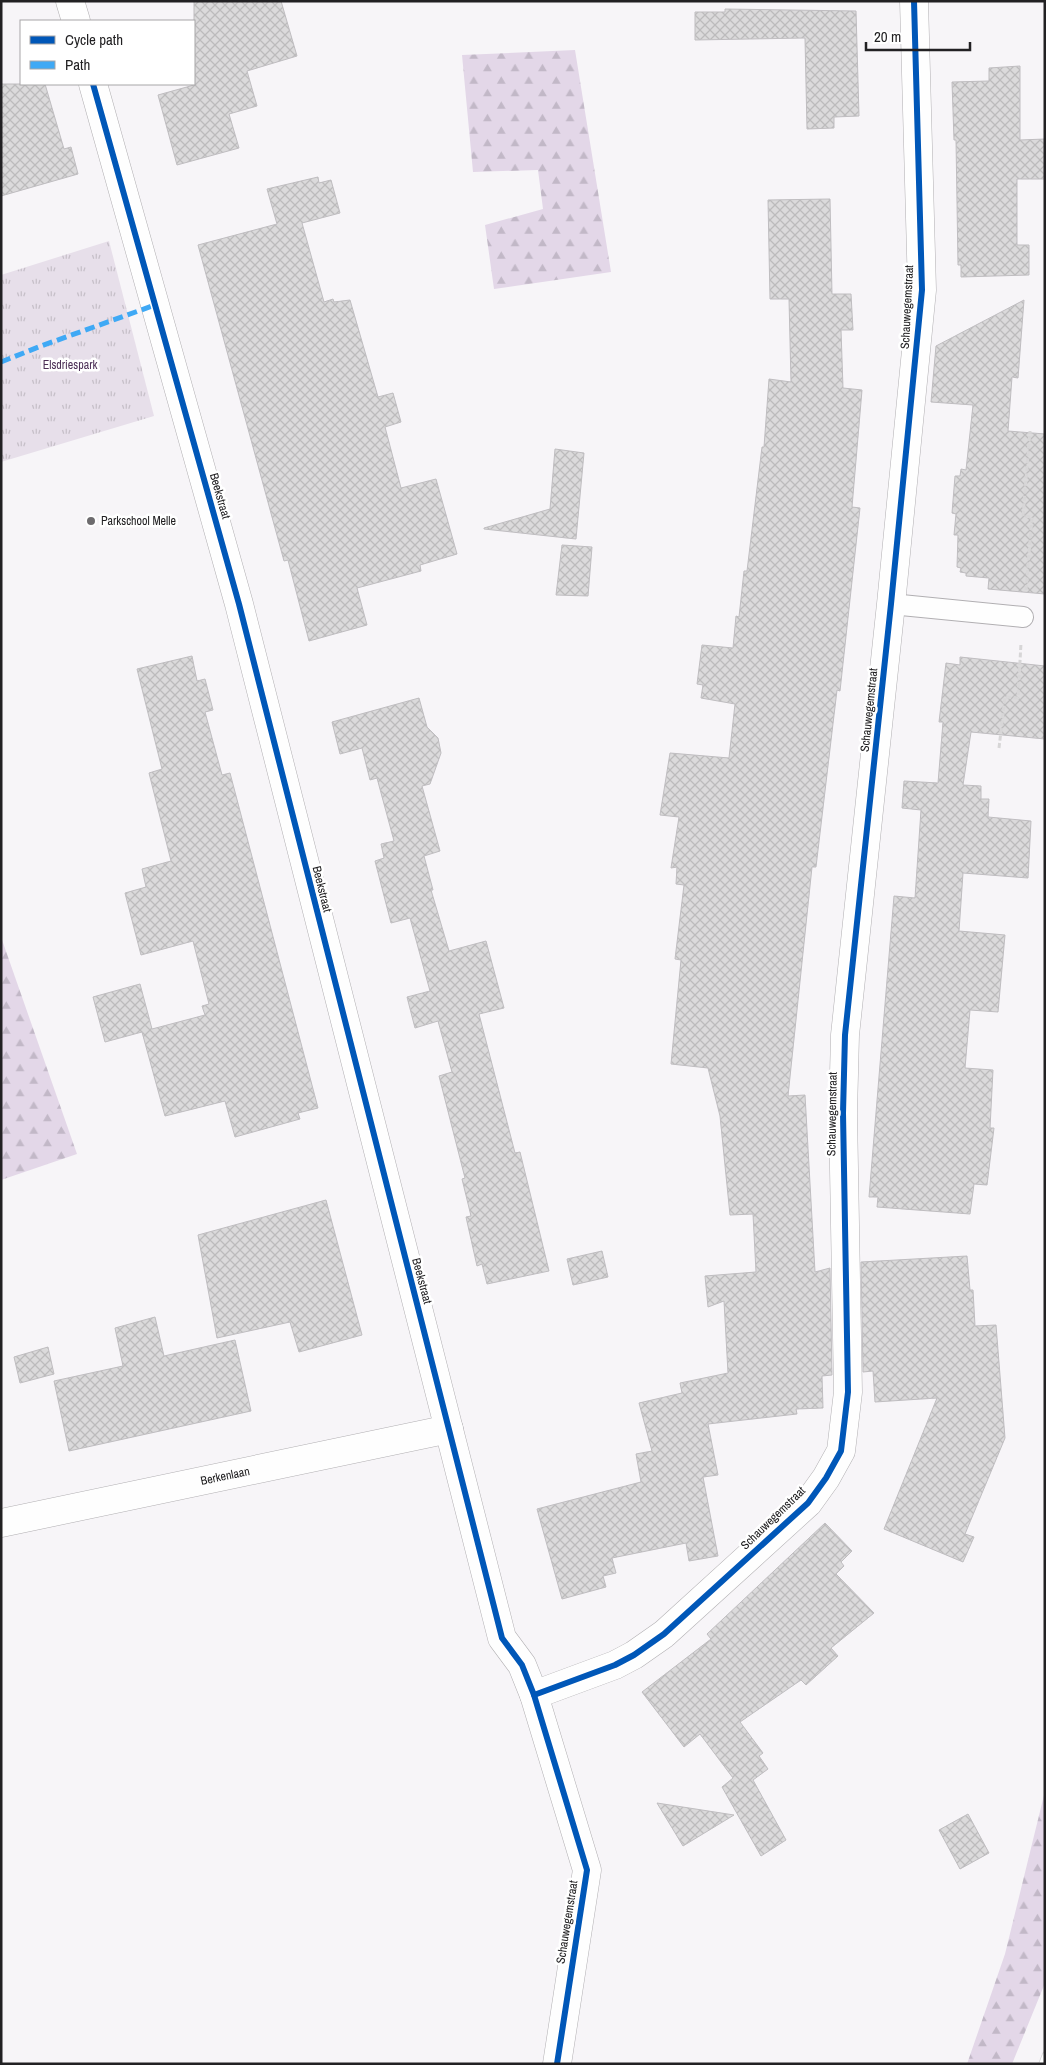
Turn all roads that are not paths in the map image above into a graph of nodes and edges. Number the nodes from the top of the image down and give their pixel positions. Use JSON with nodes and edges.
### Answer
{"nodes":[{"id":1,"x":70,"y":1,"type":"edge"},
{"id":2,"x":914,"y":1,"type":"edge"},
{"id":3,"x":76,"y":20,"type":"edge"},
{"id":4,"x":93,"y":85,"type":"edge"},
{"id":5,"x":891,"y":604,"type":"junction"},
{"id":6,"x":1023,"y":617,"type":"dead end"},
{"id":7,"x":449,"y":1429,"type":"junction"},
{"id":8,"x":1,"y":1523,"type":"edge"},
{"id":9,"x":534,"y":1695,"type":"junction"},
{"id":10,"x":556,"y":2064,"type":"edge"}],
"edges":[{"from":1,"to":3,"type":"street"},
{"from":2,"to":5,"type":"street","name":"Schauwegemstraat"},
{"from":4,"to":7,"type":"street","name":"Beekstraat"},
{"from":5,"to":6,"type":"lane"},
{"from":5,"to":9,"type":"street","name":"Schauwegemstraat"},
{"from":7,"to":8,"type":"street","name":"Berkenlaan"},
{"from":7,"to":9,"type":"street","name":"Beekstraat"},
{"from":9,"to":10,"type":"street","name":"Schauwegemstraat"}]}
